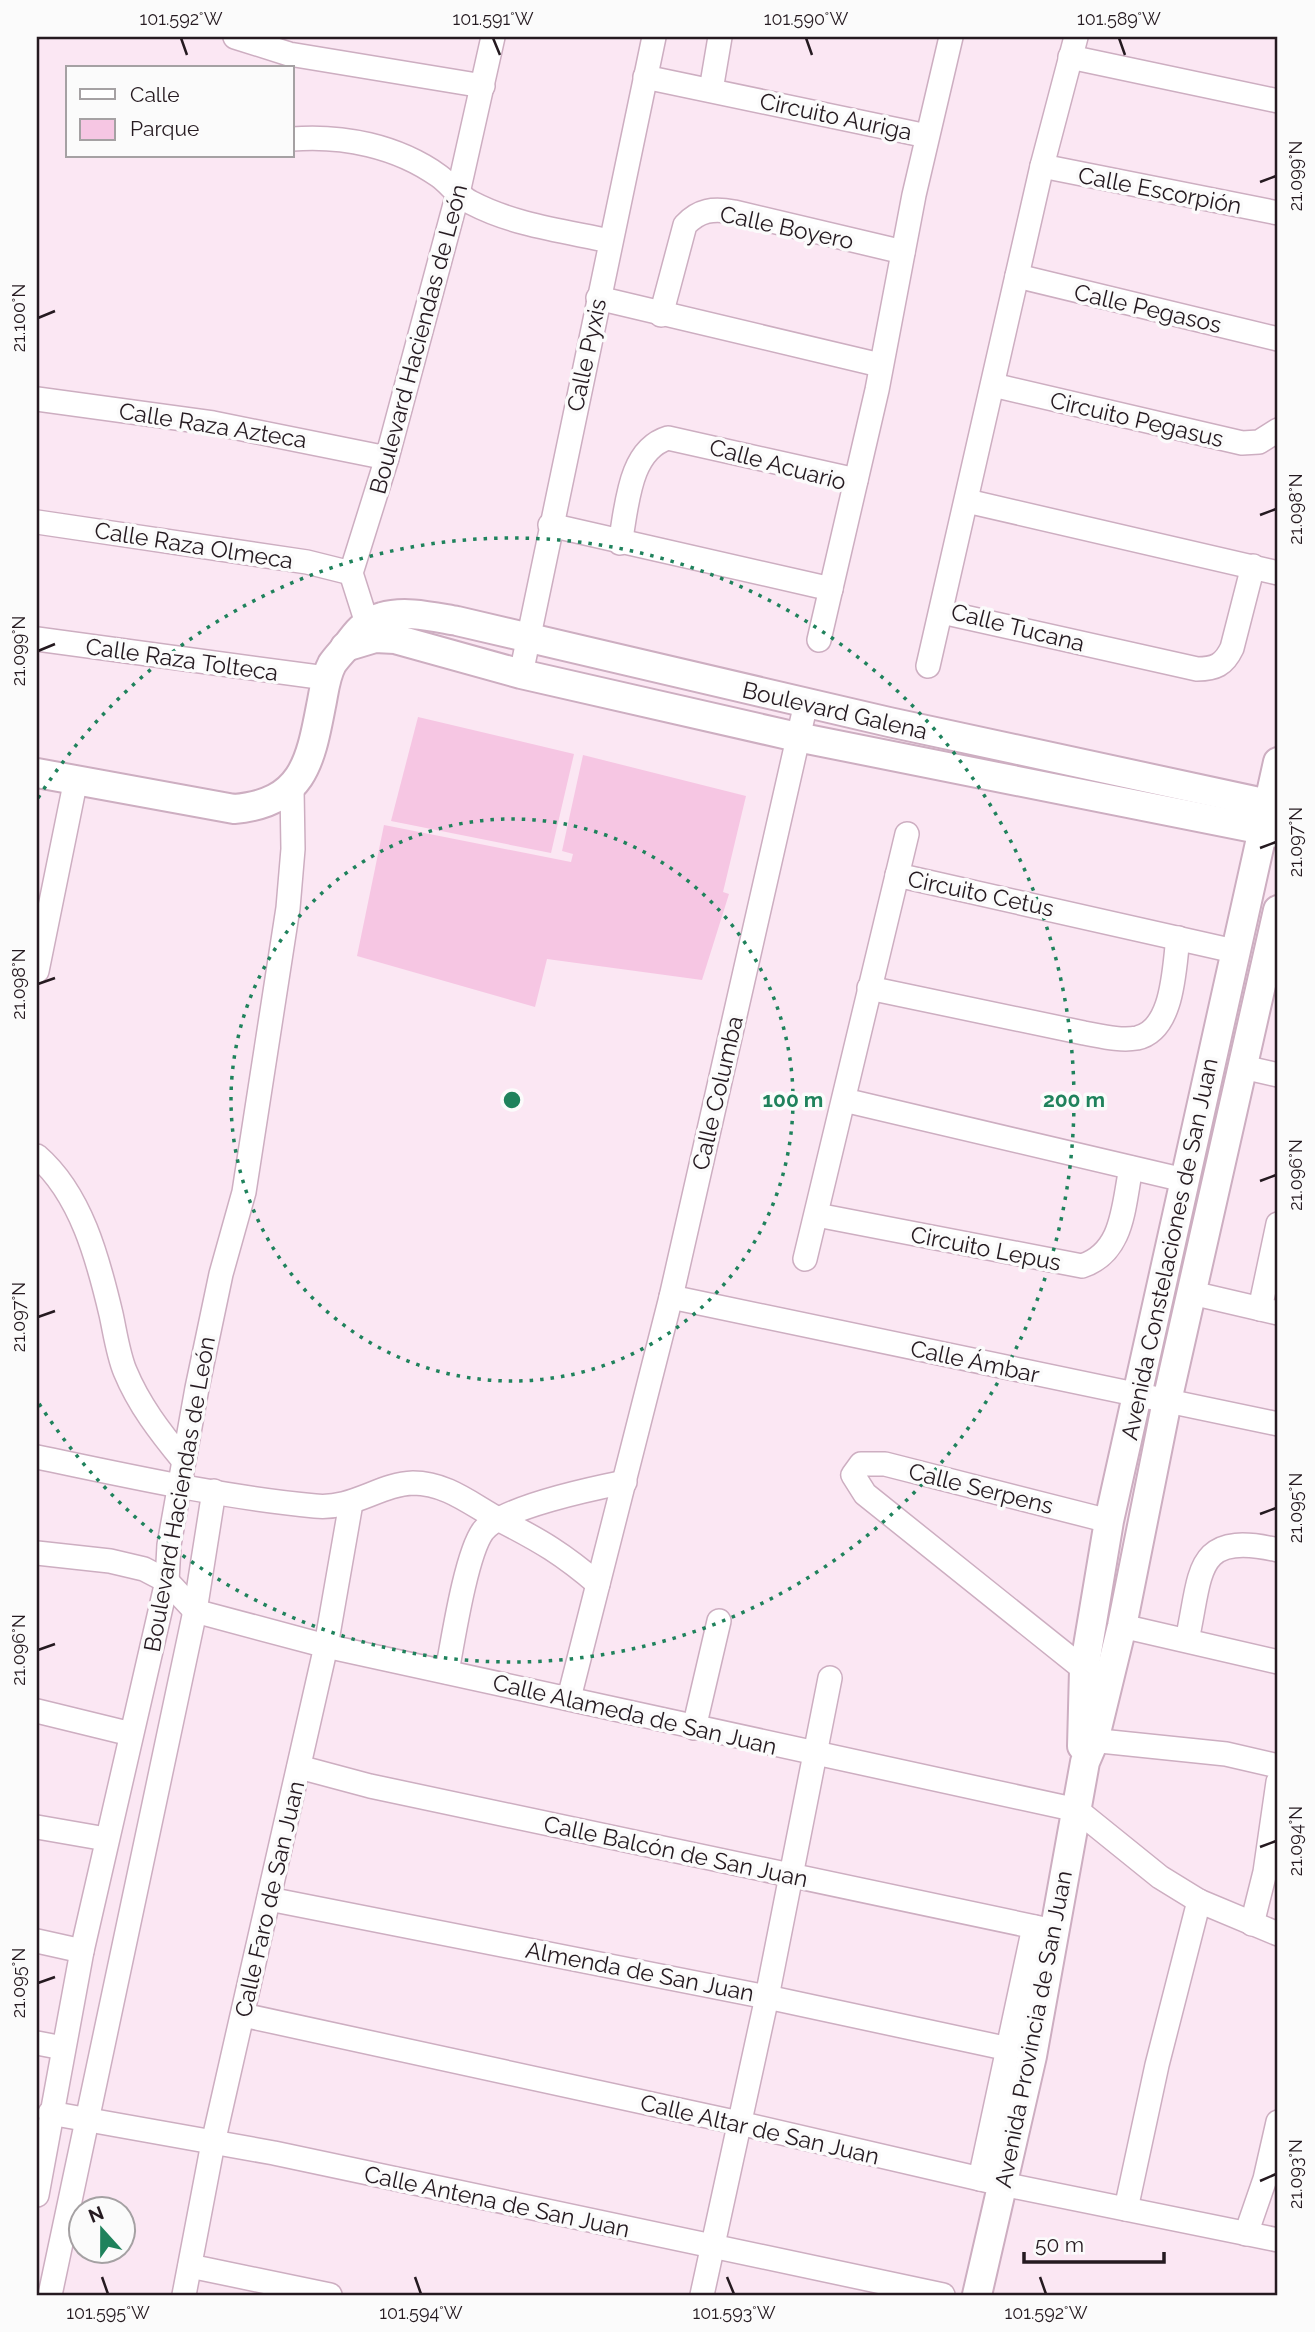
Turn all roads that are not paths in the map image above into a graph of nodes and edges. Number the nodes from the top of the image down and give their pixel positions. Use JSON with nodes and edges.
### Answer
{"nodes":[{"id":1,"x":234,"y":37,"type":"edge"},
{"id":2,"x":493,"y":37,"type":"edge"},
{"id":3,"x":654,"y":37,"type":"edge"},
{"id":4,"x":720,"y":37,"type":"edge"},
{"id":5,"x":951,"y":37,"type":"edge"},
{"id":6,"x":291,"y":45,"type":"edge"},
{"id":7,"x":1073,"y":47,"type":"edge"},
{"id":8,"x":645,"y":77,"type":"junction"},
{"id":9,"x":483,"y":86,"type":"junction"},
{"id":10,"x":710,"y":90,"type":"junction"},
{"id":11,"x":1278,"y":101,"type":"edge"},
{"id":12,"x":927,"y":136,"type":"junction"},
{"id":13,"x":294,"y":139,"type":"edge"},
{"id":14,"x":1042,"y":166,"type":"junction"},
{"id":15,"x":458,"y":193,"type":"junction"},
{"id":16,"x":1278,"y":213,"type":"edge"},
{"id":17,"x":610,"y":241,"type":"junction"},
{"id":18,"x":903,"y":252,"type":"junction"},
{"id":19,"x":1017,"y":276,"type":"junction"},
{"id":20,"x":598,"y":298,"type":"junction"},
{"id":21,"x":661,"y":315,"type":"junction"},
{"id":22,"x":1278,"y":339,"type":"edge"},
{"id":23,"x":880,"y":365,"type":"junction"},
{"id":24,"x":993,"y":385,"type":"junction"},
{"id":25,"x":37,"y":399,"type":"edge"},
{"id":26,"x":1278,"y":430,"type":"edge"},
{"id":27,"x":387,"y":458,"type":"junction"},
{"id":28,"x":856,"y":480,"type":"junction"},
{"id":29,"x":967,"y":500,"type":"junction"},
{"id":30,"x":37,"y":522,"type":"edge"},
{"id":31,"x":550,"y":525,"type":"junction"},
{"id":32,"x":620,"y":543,"type":"junction"},
{"id":33,"x":1253,"y":566,"type":"junction"},
{"id":34,"x":351,"y":573,"type":"junction"},
{"id":35,"x":1278,"y":573,"type":"edge"},
{"id":36,"x":831,"y":589,"type":"junction"},
{"id":37,"x":942,"y":612,"type":"junction"},
{"id":38,"x":374,"y":632,"type":"junction"},
{"id":39,"x":37,"y":639,"type":"edge"},
{"id":40,"x":526,"y":639,"type":"junction"},
{"id":41,"x":819,"y":639,"type":"dead end"},
{"id":42,"x":928,"y":666,"type":"dead end"},
{"id":43,"x":521,"y":674,"type":"junction"},
{"id":44,"x":326,"y":678,"type":"junction"},
{"id":45,"x":806,"y":703,"type":"junction"},
{"id":46,"x":797,"y":737,"type":"junction"},
{"id":47,"x":1278,"y":762,"type":"edge"},
{"id":48,"x":37,"y":773,"type":"edge"},
{"id":49,"x":76,"y":779,"type":"junction"},
{"id":50,"x":292,"y":789,"type":"junction"},
{"id":51,"x":1272,"y":818,"type":"edge"},
{"id":52,"x":907,"y":834,"type":"dead end"},
{"id":53,"x":897,"y":875,"type":"junction"},
{"id":54,"x":44,"y":908,"type":"edge"},
{"id":55,"x":1278,"y":910,"type":"edge"},
{"id":56,"x":1178,"y":938,"type":"junction"},
{"id":57,"x":1234,"y":951,"type":"junction"},
{"id":58,"x":37,"y":971,"type":"edge"},
{"id":59,"x":869,"y":988,"type":"junction"},
{"id":60,"x":1243,"y":1067,"type":"junction"},
{"id":61,"x":1278,"y":1075,"type":"edge"},
{"id":62,"x":844,"y":1100,"type":"junction"},
{"id":63,"x":37,"y":1157,"type":"edge"},
{"id":64,"x":1131,"y":1168,"type":"junction"},
{"id":65,"x":1184,"y":1180,"type":"junction"},
{"id":66,"x":817,"y":1214,"type":"junction"},
{"id":67,"x":1278,"y":1224,"type":"edge"},
{"id":68,"x":806,"y":1259,"type":"dead end"},
{"id":69,"x":1192,"y":1293,"type":"junction"},
{"id":70,"x":671,"y":1297,"type":"junction"},
{"id":71,"x":1269,"y":1311,"type":"edge"},
{"id":72,"x":1138,"y":1395,"type":"junction"},
{"id":73,"x":1167,"y":1401,"type":"junction"},
{"id":74,"x":1278,"y":1424,"type":"edge"},
{"id":75,"x":37,"y":1457,"type":"edge"},
{"id":76,"x":183,"y":1460,"type":"junction"},
{"id":77,"x":625,"y":1482,"type":"junction"},
{"id":78,"x":179,"y":1486,"type":"junction"},
{"id":79,"x":214,"y":1491,"type":"junction"},
{"id":80,"x":351,"y":1503,"type":"junction"},
{"id":81,"x":499,"y":1519,"type":"junction"},
{"id":82,"x":1109,"y":1521,"type":"junction"},
{"id":83,"x":1278,"y":1550,"type":"edge"},
{"id":84,"x":37,"y":1552,"type":"edge"},
{"id":85,"x":167,"y":1581,"type":"junction"},
{"id":86,"x":598,"y":1584,"type":"junction"},
{"id":87,"x":195,"y":1611,"type":"junction"},
{"id":88,"x":719,"y":1621,"type":"dead end"},
{"id":89,"x":1122,"y":1626,"type":"junction"},
{"id":90,"x":1187,"y":1640,"type":"junction"},
{"id":91,"x":326,"y":1646,"type":"junction"},
{"id":92,"x":1278,"y":1662,"type":"edge"},
{"id":93,"x":1084,"y":1670,"type":"junction"},
{"id":94,"x":447,"y":1672,"type":"junction"},
{"id":95,"x":830,"y":1678,"type":"dead end"},
{"id":96,"x":1107,"y":1688,"type":"junction"},
{"id":97,"x":569,"y":1698,"type":"junction"},
{"id":98,"x":37,"y":1711,"type":"edge"},
{"id":99,"x":694,"y":1728,"type":"junction"},
{"id":100,"x":131,"y":1734,"type":"junction"},
{"id":101,"x":1087,"y":1747,"type":"junction"},
{"id":102,"x":814,"y":1754,"type":"junction"},
{"id":103,"x":1278,"y":1766,"type":"edge"},
{"id":104,"x":299,"y":1767,"type":"junction"},
{"id":105,"x":1278,"y":1782,"type":"edge"},
{"id":106,"x":1077,"y":1810,"type":"junction"},
{"id":107,"x":37,"y":1827,"type":"edge"},
{"id":108,"x":106,"y":1839,"type":"junction"},
{"id":109,"x":792,"y":1874,"type":"junction"},
{"id":110,"x":269,"y":1899,"type":"junction"},
{"id":111,"x":1199,"y":1901,"type":"junction"},
{"id":112,"x":1252,"y":1924,"type":"junction"},
{"id":113,"x":1044,"y":1929,"type":"junction"},
{"id":114,"x":1278,"y":1934,"type":"edge"},
{"id":115,"x":37,"y":1941,"type":"edge"},
{"id":116,"x":82,"y":1951,"type":"junction"},
{"id":117,"x":767,"y":1997,"type":"junction"},
{"id":118,"x":243,"y":2015,"type":"junction"},
{"id":119,"x":37,"y":2043,"type":"edge"},
{"id":120,"x":63,"y":2048,"type":"junction"},
{"id":121,"x":1009,"y":2049,"type":"junction"},
{"id":122,"x":50,"y":2113,"type":"junction"},
{"id":123,"x":88,"y":2118,"type":"junction"},
{"id":124,"x":1278,"y":2122,"type":"edge"},
{"id":125,"x":739,"y":2123,"type":"junction"},
{"id":126,"x":213,"y":2143,"type":"junction"},
{"id":127,"x":39,"y":2171,"type":"edge"},
{"id":128,"x":991,"y":2182,"type":"junction"},
{"id":129,"x":37,"y":2195,"type":"edge"},
{"id":130,"x":1126,"y":2209,"type":"junction"},
{"id":131,"x":1246,"y":2234,"type":"junction"},
{"id":132,"x":1278,"y":2240,"type":"edge"},
{"id":133,"x":713,"y":2246,"type":"junction"},
{"id":134,"x":190,"y":2266,"type":"junction"},
{"id":135,"x":50,"y":2295,"type":"edge"},
{"id":136,"x":184,"y":2295,"type":"edge"},
{"id":137,"x":330,"y":2295,"type":"edge"},
{"id":138,"x":702,"y":2295,"type":"edge"},
{"id":139,"x":943,"y":2295,"type":"edge"},
{"id":140,"x":977,"y":2295,"type":"edge"}],
"edges":[{"from":1,"to":6,"type":"street"},
{"from":2,"to":9,"type":"street","name":"Boulevard Haciendas de León"},
{"from":3,"to":8,"type":"street","name":"Calle Pyxis"},
{"from":4,"to":10,"type":"street"},
{"from":5,"to":12,"type":"street","name":"Circuito Auriga"},
{"from":6,"to":9,"type":"street"},
{"from":7,"to":11,"type":"street"},
{"from":7,"to":14,"type":"street"},
{"from":8,"to":10,"type":"street","name":"Circuito Auriga"},
{"from":8,"to":17,"type":"street","name":"Calle Pyxis"},
{"from":9,"to":15,"type":"street","name":"Boulevard Haciendas de León"},
{"from":10,"to":12,"type":"street","name":"Circuito Auriga"},
{"from":12,"to":18,"type":"street"},
{"from":13,"to":15,"type":"street"},
{"from":14,"to":16,"type":"street","name":"Calle Escorpión"},
{"from":14,"to":19,"type":"street"},
{"from":15,"to":17,"type":"street"},
{"from":15,"to":27,"type":"street","name":"Boulevard Haciendas de León"},
{"from":17,"to":20,"type":"street","name":"Calle Pyxis"},
{"from":18,"to":21,"type":"street","name":"Calle Boyero"},
{"from":18,"to":23,"type":"street"},
{"from":19,"to":22,"type":"street","name":"Calle Pegasos"},
{"from":19,"to":24,"type":"street"},
{"from":20,"to":21,"type":"street"},
{"from":20,"to":31,"type":"street","name":"Calle Pyxis"},
{"from":21,"to":23,"type":"street"},
{"from":23,"to":28,"type":"street"},
{"from":24,"to":26,"type":"street","name":"Circuito Pegasus"},
{"from":24,"to":29,"type":"street"},
{"from":25,"to":27,"type":"street","name":"Calle Raza Azteca"},
{"from":27,"to":34,"type":"street","name":"Boulevard Haciendas de León"},
{"from":28,"to":32,"type":"street","name":"Calle Acuario"},
{"from":28,"to":36,"type":"street","name":"Calle Acuario"},
{"from":29,"to":33,"type":"street"},
{"from":29,"to":37,"type":"street","name":"Calle Tucana"},
{"from":30,"to":34,"type":"street","name":"Calle Raza Olmeca"},
{"from":31,"to":32,"type":"street"},
{"from":31,"to":40,"type":"street","name":"Calle Pyxis"},
{"from":32,"to":36,"type":"street"},
{"from":33,"to":35,"type":"street"},
{"from":33,"to":37,"type":"street","name":"Calle Tucana"},
{"from":34,"to":38,"type":"street"},
{"from":36,"to":41,"type":"street","name":"Calle Acuario"},
{"from":37,"to":42,"type":"street"},
{"from":38,"to":40,"type":"street","name":"Boulevard Galena"},
{"from":38,"to":43,"type":"street","name":"Boulevard Galena"},
{"from":38,"to":44,"type":"street"},
{"from":39,"to":44,"type":"street","name":"Calle Raza Tolteca"},
{"from":40,"to":43,"type":"street","name":"Calle Pyxis"},
{"from":40,"to":45,"type":"street","name":"Boulevard Galena"},
{"from":43,"to":46,"type":"street","name":"Boulevard Galena"},
{"from":44,"to":50,"type":"street"},
{"from":45,"to":46,"type":"street","name":"Calle Columba"},
{"from":45,"to":51,"type":"street","name":"Boulevard Galena"},
{"from":46,"to":51,"type":"street","name":"Boulevard Galena"},
{"from":46,"to":70,"type":"street","name":"Calle Columba"},
{"from":47,"to":51,"type":"street","name":"Avenida Constelaciones de San Juan"},
{"from":48,"to":49,"type":"street"},
{"from":49,"to":50,"type":"street"},
{"from":49,"to":54,"type":"street"},
{"from":50,"to":76,"type":"street","name":"Boulevard Haciendas de León"},
{"from":51,"to":57,"type":"street","name":"Avenida Constelaciones de San Juan"},
{"from":52,"to":53,"type":"street"},
{"from":53,"to":56,"type":"street","name":"Circuito Cetus"},
{"from":53,"to":59,"type":"street","name":"Circuito Cetus"},
{"from":54,"to":58,"type":"street"},
{"from":55,"to":60,"type":"street","name":"Avenida Constelaciones de San Juan"},
{"from":56,"to":57,"type":"street","name":"Circuito Cetus"},
{"from":56,"to":59,"type":"street"},
{"from":57,"to":65,"type":"street","name":"Avenida Constelaciones de San Juan"},
{"from":59,"to":62,"type":"street","name":"Circuito Cetus"},
{"from":60,"to":61,"type":"street"},
{"from":60,"to":69,"type":"street","name":"Avenida Constelaciones de San Juan"},
{"from":62,"to":64,"type":"street"},
{"from":62,"to":66,"type":"street","name":"Circuito Cetus"},
{"from":63,"to":76,"type":"street"},
{"from":64,"to":65,"type":"street"},
{"from":64,"to":66,"type":"street","name":"Circuito Lepus"},
{"from":65,"to":72,"type":"street","name":"Avenida Constelaciones de San Juan"},
{"from":66,"to":68,"type":"street","name":"Circuito Cetus"},
{"from":67,"to":71,"type":"street"},
{"from":69,"to":71,"type":"street"},
{"from":69,"to":73,"type":"street","name":"Avenida Constelaciones de San Juan"},
{"from":70,"to":72,"type":"street","name":"Calle Ámbar"},
{"from":70,"to":77,"type":"street","name":"Calle Columba"},
{"from":72,"to":73,"type":"street","name":"Calle Ámbar"},
{"from":72,"to":82,"type":"street","name":"Avenida Constelaciones de San Juan"},
{"from":73,"to":74,"type":"street","name":"Calle Ámbar"},
{"from":73,"to":89,"type":"street","name":"Avenida Constelaciones de San Juan"},
{"from":75,"to":78,"type":"street"},
{"from":76,"to":78,"type":"street","name":"Boulevard Haciendas de León"},
{"from":77,"to":81,"type":"street"},
{"from":77,"to":86,"type":"street","name":"Calle Columba"},
{"from":78,"to":79,"type":"street"},
{"from":78,"to":85,"type":"street","name":"Boulevard Haciendas de León"},
{"from":79,"to":80,"type":"street"},
{"from":79,"to":87,"type":"street","name":"Boulevard Haciendas de León"},
{"from":80,"to":81,"type":"street"},
{"from":80,"to":91,"type":"street","name":"Calle Faro de San Juan"},
{"from":81,"to":86,"type":"street"},
{"from":81,"to":94,"type":"street"},
{"from":82,"to":93,"type":"street","name":"Avenida Constelaciones de San Juan"},
{"from":82,"to":93,"type":"street","name":"Calle Serpens"},
{"from":83,"to":90,"type":"street"},
{"from":84,"to":85,"type":"street"},
{"from":85,"to":87,"type":"street"},
{"from":85,"to":100,"type":"street","name":"Boulevard Haciendas de León"},
{"from":86,"to":97,"type":"street","name":"Calle Columba"},
{"from":87,"to":91,"type":"street","name":"Calle Alameda de San Juan"},
{"from":87,"to":123,"type":"street","name":"Boulevard Haciendas de León"},
{"from":88,"to":99,"type":"street"},
{"from":89,"to":90,"type":"street"},
{"from":89,"to":96,"type":"street","name":"Avenida Constelaciones de San Juan"},
{"from":90,"to":92,"type":"street"},
{"from":91,"to":94,"type":"street","name":"Calle Alameda de San Juan"},
{"from":91,"to":104,"type":"street","name":"Calle Faro de San Juan"},
{"from":93,"to":96,"type":"street"},
{"from":93,"to":101,"type":"street","name":"Avenida Constelaciones de San Juan"},
{"from":94,"to":97,"type":"street","name":"Calle Alameda de San Juan"},
{"from":95,"to":102,"type":"street"},
{"from":96,"to":101,"type":"street","name":"Avenida Constelaciones de San Juan"},
{"from":97,"to":99,"type":"street","name":"Calle Alameda de San Juan"},
{"from":98,"to":100,"type":"street"},
{"from":99,"to":102,"type":"street","name":"Calle Alameda de San Juan"},
{"from":100,"to":108,"type":"street","name":"Boulevard Haciendas de León"},
{"from":101,"to":103,"type":"street"},
{"from":101,"to":106,"type":"street","name":"Avenida Provincia de San Juan"},
{"from":102,"to":106,"type":"street","name":"Calle Alameda de San Juan"},
{"from":102,"to":109,"type":"street"},
{"from":104,"to":109,"type":"street","name":"Calle Balcón de San Juan"},
{"from":104,"to":110,"type":"street","name":"Calle Faro de San Juan"},
{"from":105,"to":112,"type":"street"},
{"from":106,"to":111,"type":"street"},
{"from":106,"to":113,"type":"street","name":"Avenida Provincia de San Juan"},
{"from":107,"to":108,"type":"street"},
{"from":108,"to":116,"type":"street","name":"Boulevard Haciendas de León"},
{"from":109,"to":113,"type":"street","name":"Calle Balcón de San Juan"},
{"from":109,"to":117,"type":"street"},
{"from":110,"to":117,"type":"street","name":"Almenda de San Juan"},
{"from":110,"to":118,"type":"street","name":"Calle Faro de San Juan"},
{"from":111,"to":112,"type":"street"},
{"from":111,"to":130,"type":"street"},
{"from":112,"to":114,"type":"street"},
{"from":113,"to":121,"type":"street"},
{"from":113,"to":128,"type":"street","name":"Avenida Provincia de San Juan"},
{"from":115,"to":116,"type":"street"},
{"from":116,"to":120,"type":"street","name":"Boulevard Haciendas de León"},
{"from":117,"to":121,"type":"street","name":"Almenda de San Juan"},
{"from":117,"to":125,"type":"street"},
{"from":118,"to":125,"type":"street","name":"Calle Altar de San Juan"},
{"from":118,"to":126,"type":"street","name":"Calle Faro de San Juan"},
{"from":119,"to":120,"type":"street"},
{"from":120,"to":122,"type":"street","name":"Boulevard Haciendas de León"},
{"from":121,"to":128,"type":"street"},
{"from":122,"to":123,"type":"street","name":"Calle Antena de San Juan"},
{"from":122,"to":127,"type":"street","name":"Boulevard Haciendas de León"},
{"from":123,"to":126,"type":"street","name":"Calle Antena de San Juan"},
{"from":123,"to":135,"type":"street","name":"Boulevard Haciendas de León"},
{"from":124,"to":131,"type":"street"},
{"from":125,"to":128,"type":"street","name":"Calle Altar de San Juan"},
{"from":125,"to":133,"type":"street"},
{"from":126,"to":133,"type":"street","name":"Calle Antena de San Juan"},
{"from":126,"to":134,"type":"street","name":"Calle Faro de San Juan"},
{"from":127,"to":129,"type":"street","name":"Boulevard Haciendas de León"},
{"from":128,"to":130,"type":"street","name":"Calle Altar de San Juan"},
{"from":128,"to":140,"type":"street","name":"Avenida Provincia de San Juan"},
{"from":130,"to":131,"type":"street","name":"Calle Altar de San Juan"},
{"from":131,"to":132,"type":"street","name":"Calle Altar de San Juan"},
{"from":133,"to":138,"type":"street"},
{"from":133,"to":139,"type":"street","name":"Calle Antena de San Juan"},
{"from":134,"to":136,"type":"street","name":"Calle Faro de San Juan"},
{"from":134,"to":137,"type":"street"}]}
